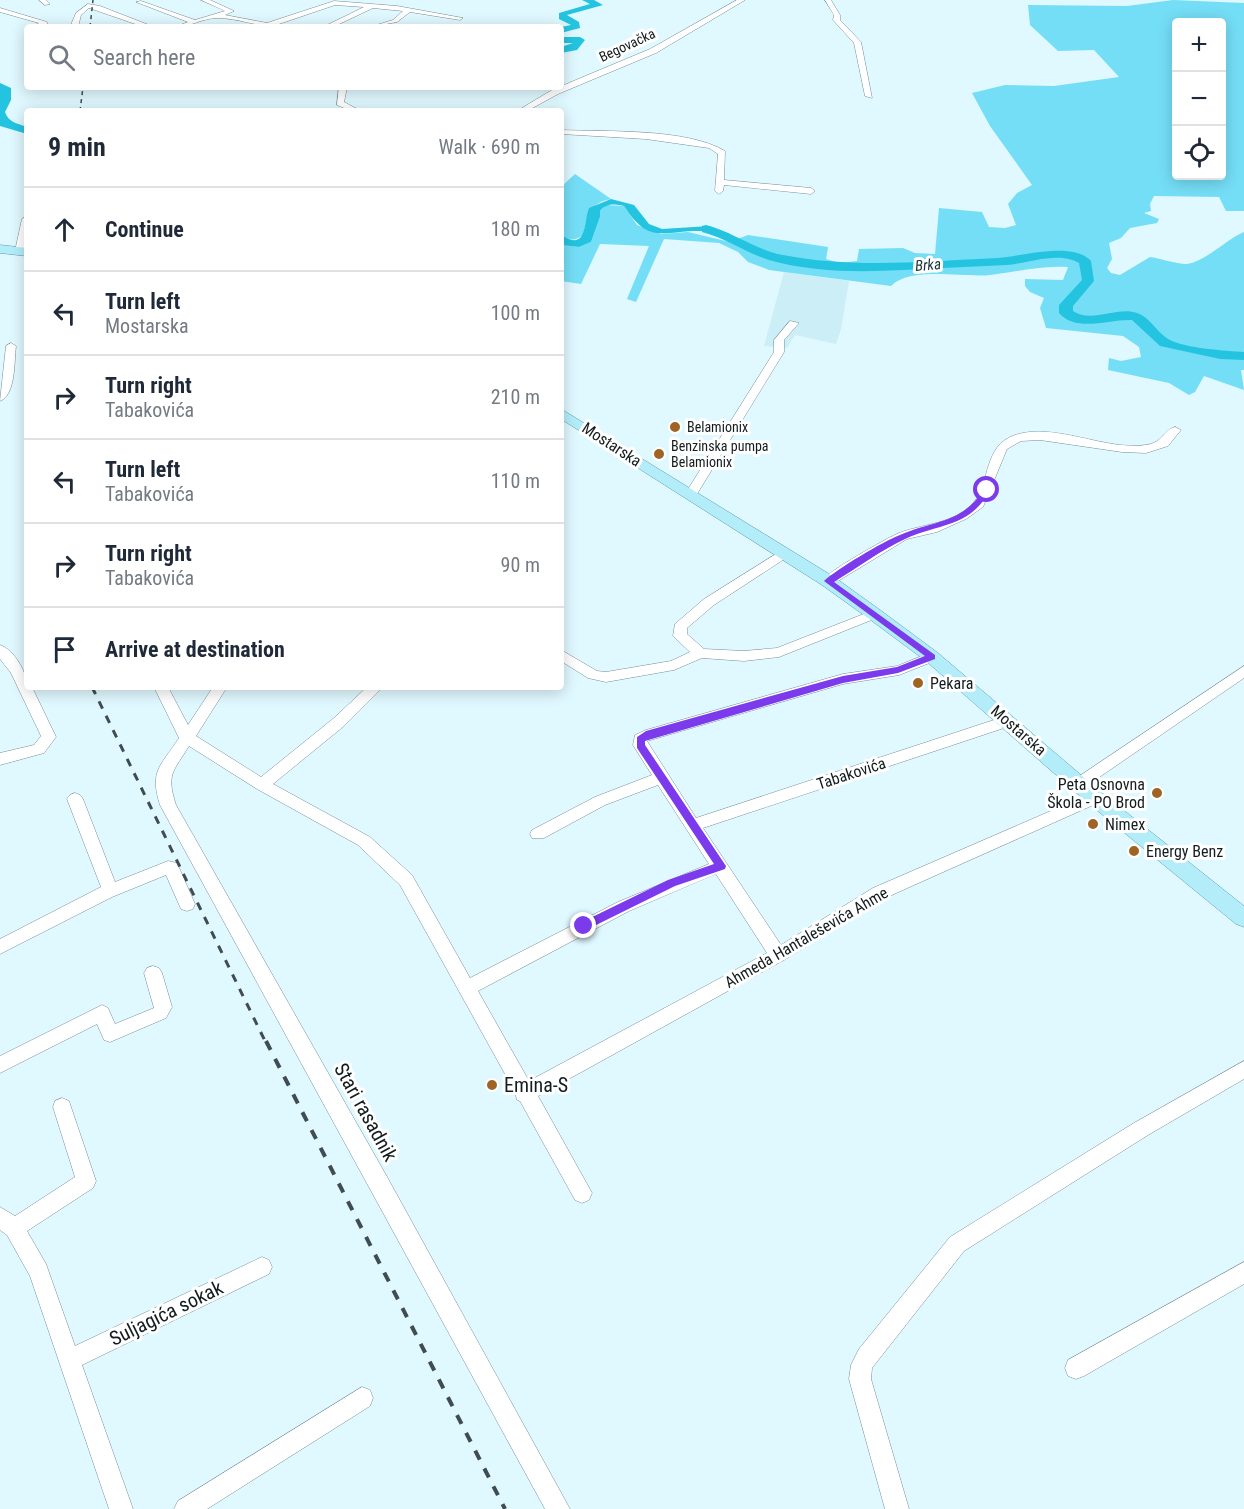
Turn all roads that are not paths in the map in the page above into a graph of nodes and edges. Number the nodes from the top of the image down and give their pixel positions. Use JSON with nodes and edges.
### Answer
{"nodes":[{"id":1,"x":204,"y":0,"type":"edge"},
{"id":2,"x":742,"y":0,"type":"edge"},
{"id":3,"x":828,"y":0,"type":"edge"},
{"id":4,"x":139,"y":2,"type":"dead end"},
{"id":5,"x":333,"y":2,"type":"edge"},
{"id":6,"x":85,"y":3,"type":"edge"},
{"id":7,"x":98,"y":3,"type":"edge"},
{"id":8,"x":370,"y":7,"type":"junction"},
{"id":9,"x":408,"y":10,"type":"junction"},
{"id":10,"x":2,"y":12,"type":"edge"},
{"id":11,"x":218,"y":16,"type":"junction"},
{"id":12,"x":460,"y":18,"type":"dead end"},
{"id":13,"x":195,"y":22,"type":"junction"},
{"id":14,"x":43,"y":24,"type":"edge"},
{"id":15,"x":75,"y":24,"type":"edge"},
{"id":16,"x":144,"y":24,"type":"edge"},
{"id":17,"x":189,"y":24,"type":"edge"},
{"id":18,"x":261,"y":24,"type":"edge"},
{"id":19,"x":277,"y":24,"type":"edge"},
{"id":20,"x":333,"y":24,"type":"edge"},
{"id":21,"x":384,"y":24,"type":"edge"},
{"id":22,"x":564,"y":88,"type":"edge"},
{"id":23,"x":342,"y":90,"type":"edge"},
{"id":24,"x":560,"y":90,"type":"edge"},
{"id":25,"x":869,"y":96,"type":"dead end"},
{"id":26,"x":348,"y":108,"type":"edge"},
{"id":27,"x":526,"y":108,"type":"edge"},
{"id":28,"x":564,"y":132,"type":"edge"},
{"id":29,"x":811,"y":191,"type":"dead end"},
{"id":30,"x":0,"y":249,"type":"edge"},
{"id":31,"x":23,"y":252,"type":"edge"},
{"id":32,"x":794,"y":323,"type":"dead end"},
{"id":33,"x":11,"y":346,"type":"dead end"},
{"id":34,"x":0,"y":398,"type":"edge"},
{"id":35,"x":564,"y":415,"type":"edge"},
{"id":36,"x":1175,"y":430,"type":"dead end"},
{"id":37,"x":691,"y":494,"type":"junction"},
{"id":38,"x":784,"y":553,"type":"junction"},
{"id":39,"x":828,"y":581,"type":"junction"},
{"id":40,"x":874,"y":614,"type":"junction"},
{"id":41,"x":0,"y":650,"type":"edge"},
{"id":42,"x":700,"y":653,"type":"junction"},
{"id":43,"x":564,"y":657,"type":"edge"},
{"id":44,"x":932,"y":657,"type":"junction"},
{"id":45,"x":1244,"y":672,"type":"edge"},
{"id":46,"x":24,"y":686,"type":"edge"},
{"id":47,"x":26,"y":690,"type":"edge"},
{"id":48,"x":162,"y":690,"type":"edge"},
{"id":49,"x":218,"y":690,"type":"edge"},
{"id":50,"x":373,"y":690,"type":"edge"},
{"id":51,"x":1008,"y":721,"type":"junction"},
{"id":52,"x":186,"y":737,"type":"junction"},
{"id":53,"x":0,"y":759,"type":"edge"},
{"id":54,"x":662,"y":777,"type":"junction"},
{"id":55,"x":1080,"y":783,"type":"junction"},
{"id":56,"x":261,"y":785,"type":"junction"},
{"id":57,"x":1095,"y":798,"type":"junction"},
{"id":58,"x":75,"y":799,"type":"dead end"},
{"id":59,"x":694,"y":825,"type":"junction"},
{"id":60,"x":538,"y":834,"type":"dead end"},
{"id":61,"x":721,"y":866,"type":"junction"},
{"id":62,"x":108,"y":892,"type":"junction"},
{"id":63,"x":187,"y":904,"type":"dead end"},
{"id":64,"x":1244,"y":918,"type":"edge"},
{"id":65,"x":0,"y":947,"type":"edge"},
{"id":66,"x":778,"y":955,"type":"junction"},
{"id":67,"x":153,"y":973,"type":"dead end"},
{"id":68,"x":467,"y":988,"type":"junction"},
{"id":69,"x":0,"y":1065,"type":"edge"},
{"id":70,"x":1244,"y":1069,"type":"edge"},
{"id":71,"x":524,"y":1094,"type":"junction"},
{"id":72,"x":62,"y":1107,"type":"dead end"},
{"id":73,"x":582,"y":1193,"type":"dead end"},
{"id":74,"x":7,"y":1222,"type":"edge"},
{"id":75,"x":262,"y":1267,"type":"dead end"},
{"id":76,"x":1244,"y":1272,"type":"edge"},
{"id":77,"x":69,"y":1360,"type":"junction"},
{"id":78,"x":1076,"y":1368,"type":"dead end"},
{"id":79,"x":362,"y":1398,"type":"dead end"},
{"id":80,"x":121,"y":1509,"type":"edge"},
{"id":81,"x":186,"y":1509,"type":"edge"},
{"id":82,"x":558,"y":1509,"type":"edge"},
{"id":83,"x":897,"y":1509,"type":"edge"}],
"edges":[{"from":1,"to":11,"type":"street"},
{"from":2,"to":22,"type":"street","name":"Begovačka"},
{"from":3,"to":25,"type":"street"},
{"from":4,"to":13,"type":"street"},
{"from":5,"to":8,"type":"street"},
{"from":5,"to":19,"type":"street"},
{"from":6,"to":7,"type":"street"},
{"from":6,"to":15,"type":"street"},
{"from":7,"to":16,"type":"street"},
{"from":8,"to":9,"type":"street"},
{"from":8,"to":20,"type":"street"},
{"from":9,"to":12,"type":"street"},
{"from":9,"to":21,"type":"street"},
{"from":10,"to":14,"type":"street"},
{"from":11,"to":13,"type":"street"},
{"from":11,"to":18,"type":"street"},
{"from":13,"to":17,"type":"street"},
{"from":23,"to":26,"type":"street"},
{"from":24,"to":27,"type":"street","name":"Begovačka"},
{"from":28,"to":29,"type":"street"},
{"from":30,"to":31,"type":"main road"},
{"from":32,"to":37,"type":"street"},
{"from":33,"to":34,"type":"street"},
{"from":35,"to":37,"type":"main road","name":"Mostarska"},
{"from":36,"to":39,"type":"street"},
{"from":37,"to":38,"type":"main road","name":"Mostarska"},
{"from":38,"to":39,"type":"main road","name":"Mostarska"},
{"from":38,"to":42,"type":"street"},
{"from":39,"to":40,"type":"main road","name":"Mostarska"},
{"from":40,"to":42,"type":"street"},
{"from":40,"to":44,"type":"main road","name":"Mostarska"},
{"from":41,"to":46,"type":"street"},
{"from":42,"to":43,"type":"street"},
{"from":44,"to":51,"type":"main road","name":"Mostarska"},
{"from":44,"to":54,"type":"street"},
{"from":45,"to":55,"type":"street"},
{"from":47,"to":53,"type":"street"},
{"from":48,"to":52,"type":"street"},
{"from":49,"to":52,"type":"street","name":"Stari rasadnik"},
{"from":50,"to":56,"type":"street"},
{"from":51,"to":55,"type":"main road","name":"Mostarska"},
{"from":51,"to":59,"type":"street","name":"Tabakovića"},
{"from":52,"to":56,"type":"street"},
{"from":52,"to":82,"type":"street","name":"Stari rasadnik"},
{"from":54,"to":59,"type":"street"},
{"from":54,"to":60,"type":"street"},
{"from":55,"to":57,"type":"main road","name":"Mostarska"},
{"from":56,"to":68,"type":"street"},
{"from":57,"to":64,"type":"main road","name":"Mostarska"},
{"from":57,"to":66,"type":"street","name":"Ahmeda Hantaleševića Ahme"},
{"from":58,"to":62,"type":"street"},
{"from":59,"to":61,"type":"street"},
{"from":61,"to":66,"type":"street"},
{"from":61,"to":68,"type":"street"},
{"from":62,"to":63,"type":"street"},
{"from":62,"to":65,"type":"street"},
{"from":66,"to":71,"type":"street","name":"Ahmeda Hantaleševića Ahme"},
{"from":67,"to":69,"type":"street"},
{"from":68,"to":71,"type":"street"},
{"from":70,"to":83,"type":"street"},
{"from":71,"to":73,"type":"street"},
{"from":72,"to":74,"type":"street"},
{"from":74,"to":77,"type":"street"},
{"from":75,"to":77,"type":"street","name":"Suljagića sokak"},
{"from":76,"to":78,"type":"street"},
{"from":77,"to":80,"type":"street"},
{"from":79,"to":81,"type":"street"}]}
